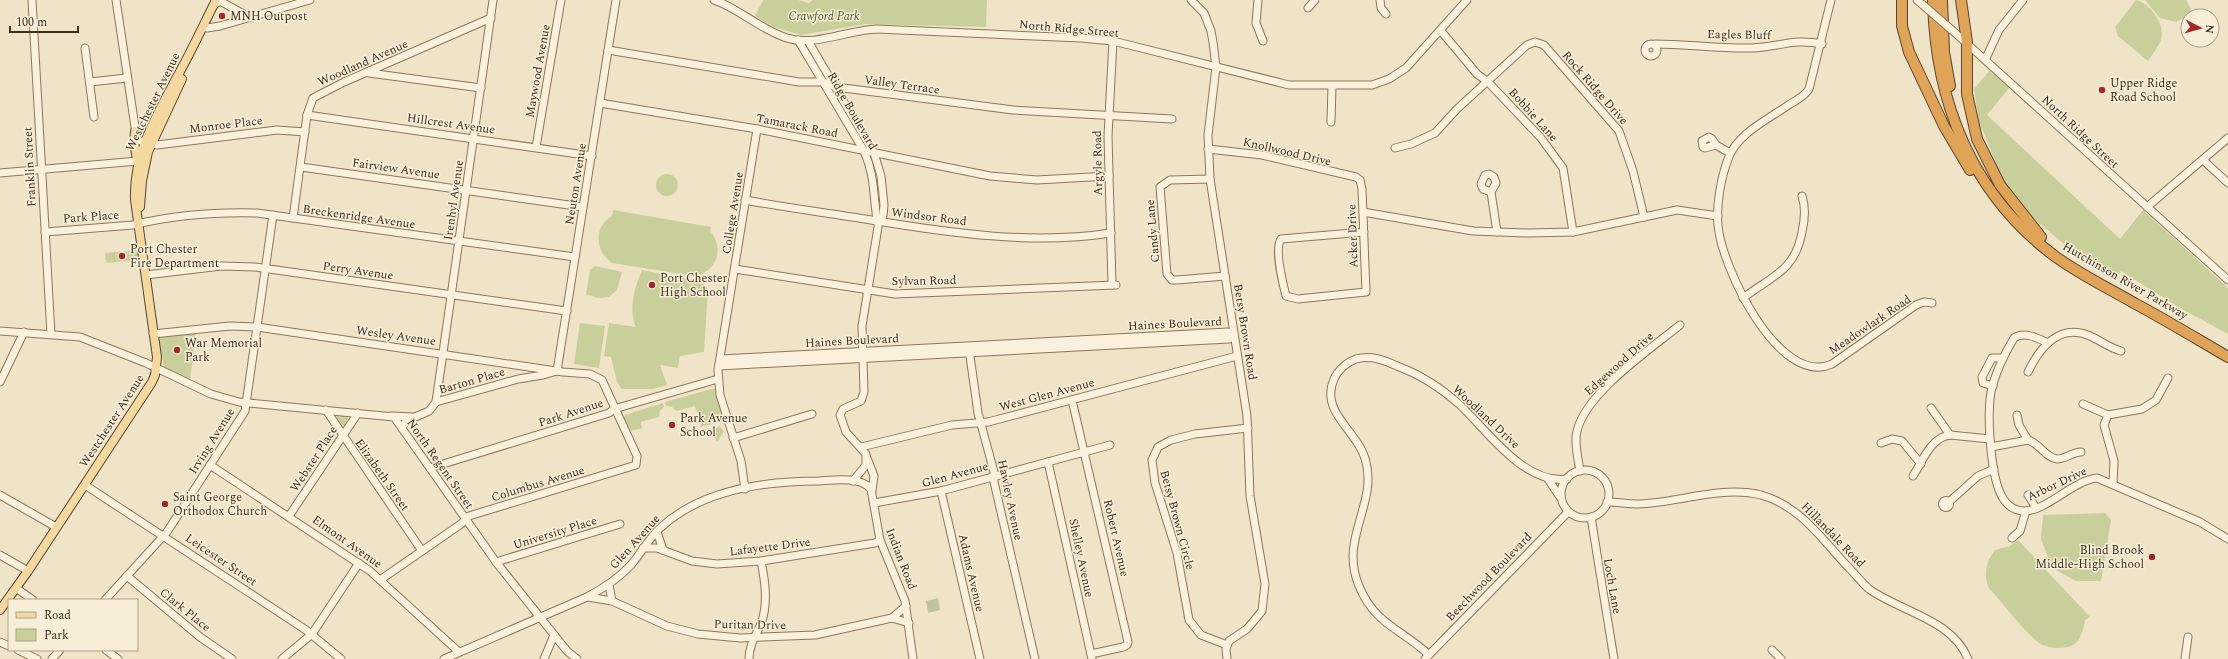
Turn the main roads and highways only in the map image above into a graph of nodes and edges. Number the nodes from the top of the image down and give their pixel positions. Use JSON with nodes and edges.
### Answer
{"nodes":[{"id":1,"x":1902,"y":0,"type":"edge"},
{"id":2,"x":1934,"y":0,"type":"edge"},
{"id":3,"x":1942,"y":0,"type":"edge"},
{"id":4,"x":1961,"y":0,"type":"edge"},
{"id":5,"x":218,"y":2,"type":"edge"},
{"id":6,"x":135,"y":131,"type":"road end"},
{"id":7,"x":147,"y":141,"type":"junction"},
{"id":8,"x":138,"y":161,"type":"junction"},
{"id":9,"x":139,"y":222,"type":"junction"},
{"id":10,"x":2038,"y":239,"type":"junction"},
{"id":11,"x":2228,"y":350,"type":"edge"},
{"id":12,"x":2228,"y":357,"type":"edge"},
{"id":13,"x":0,"y":610,"type":"edge"}],
"edges":[{"from":1,"to":10,"type":"highway"},
{"from":2,"to":10,"type":"highway","name":"Hutchinson River Parkway"},
{"from":3,"to":10,"type":"highway","name":"Hutchinson River Parkway"},
{"from":4,"to":10,"type":"highway"},
{"from":5,"to":7,"type":"main road","name":"Westchester Avenue"},
{"from":6,"to":8,"type":"main road"},
{"from":7,"to":8,"type":"main road","name":"Westchester Avenue"},
{"from":7,"to":9,"type":"main road","name":"Westchester Avenue"},
{"from":8,"to":9,"type":"main road","name":"Westchester Avenue"},
{"from":9,"to":13,"type":"main road","name":"Westchester Avenue"},
{"from":10,"to":11,"type":"highway","name":"Hutchinson River Parkway"},
{"from":10,"to":12,"type":"highway","name":"Hutchinson River Parkway"}]}
